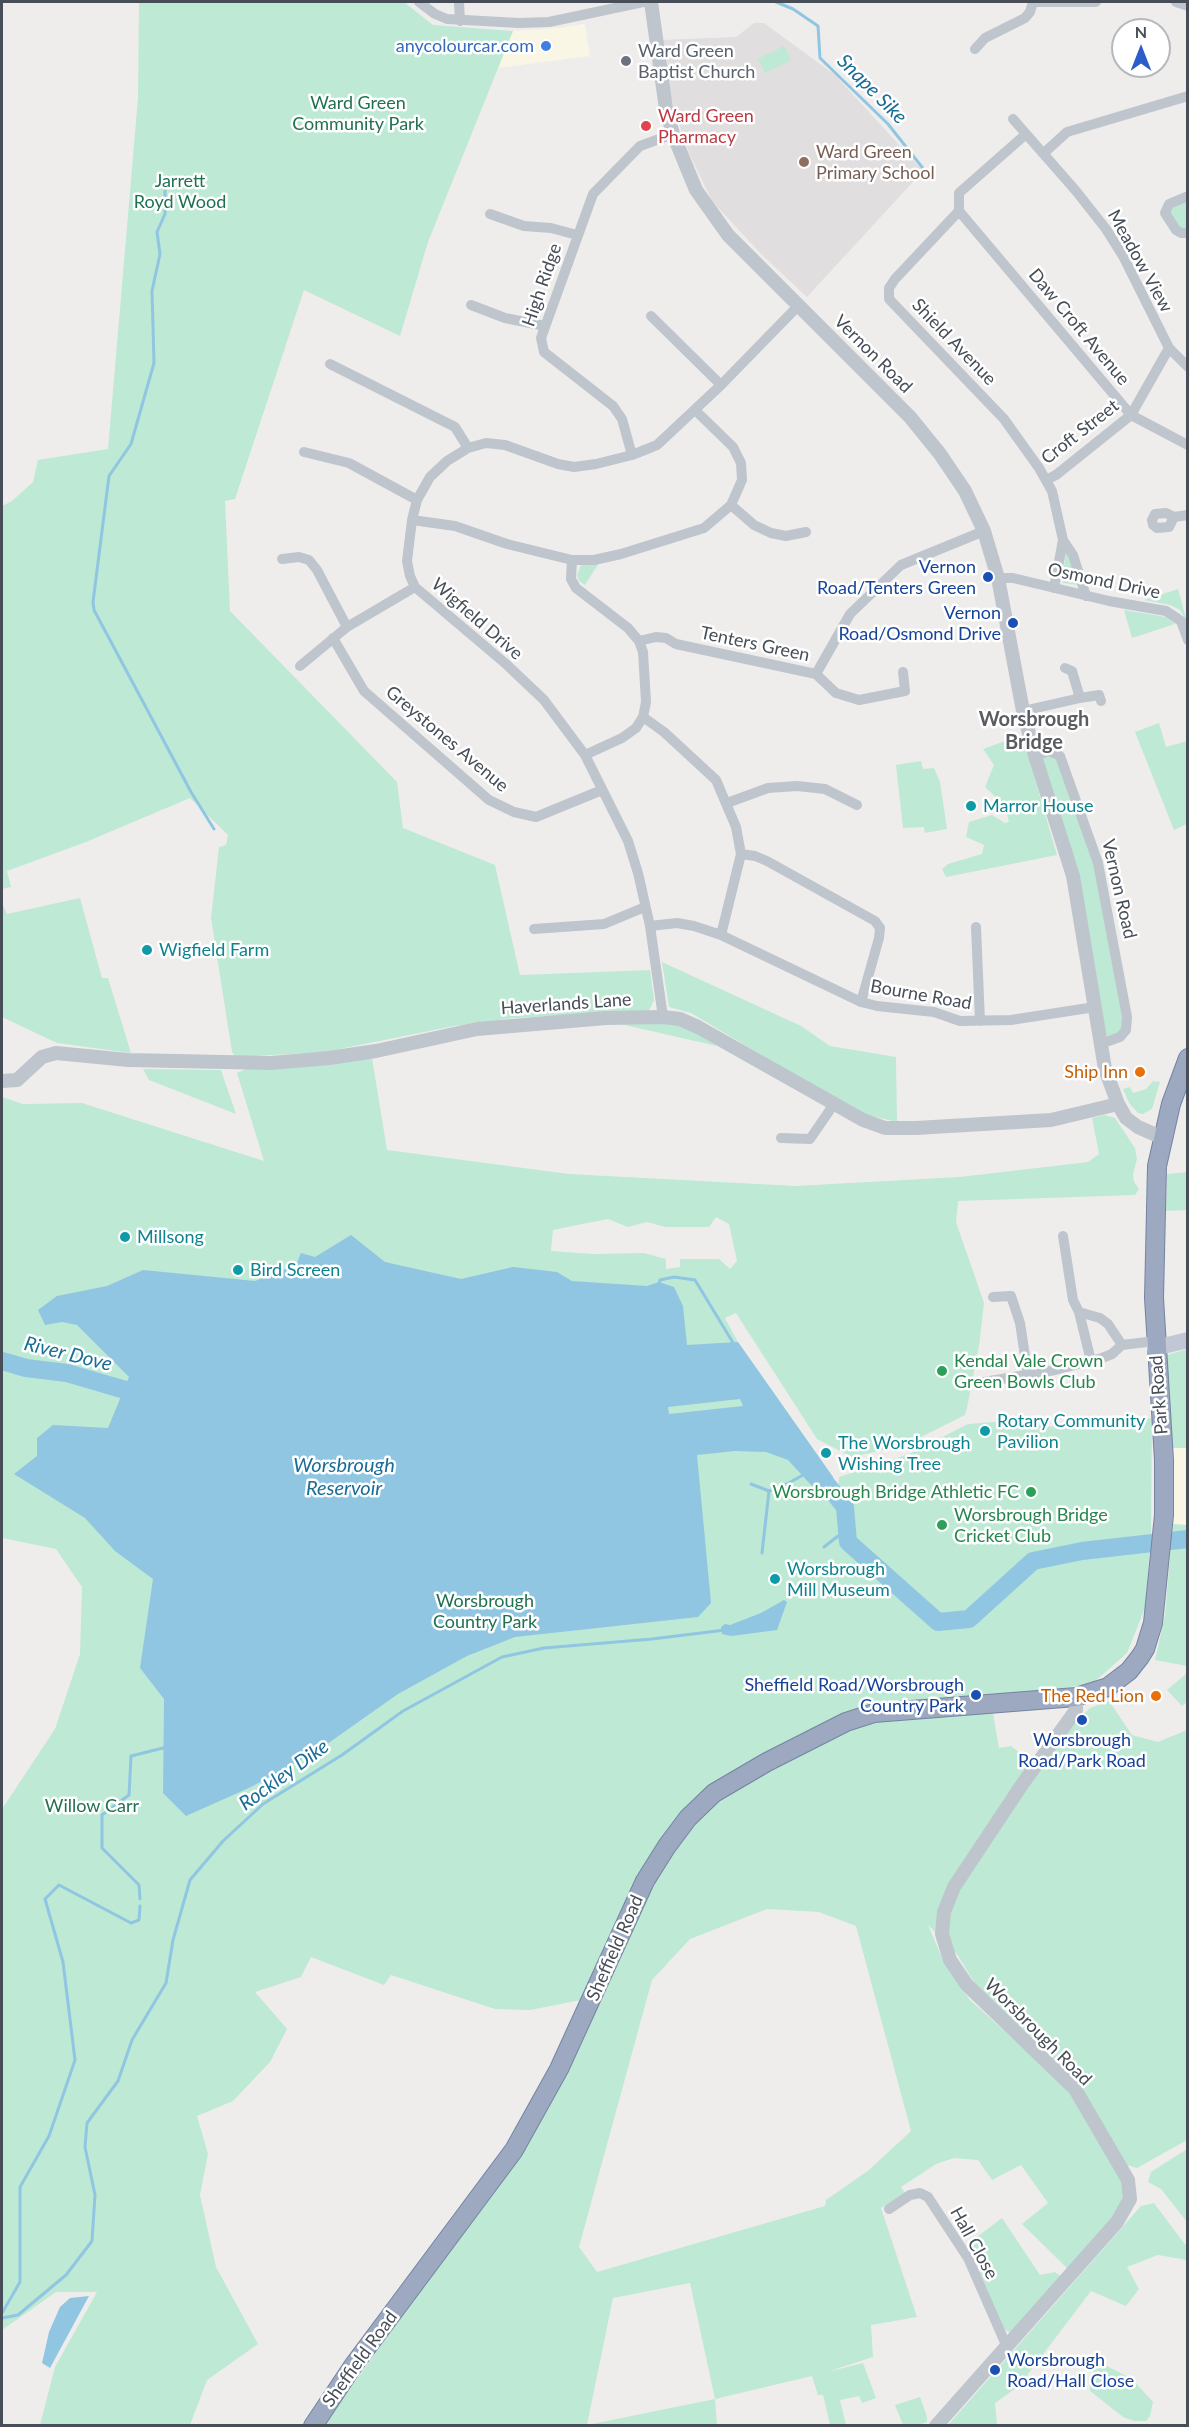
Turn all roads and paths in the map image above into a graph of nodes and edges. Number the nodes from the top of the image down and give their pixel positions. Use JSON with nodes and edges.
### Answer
{"nodes":[{"id":1,"x":419,"y":2,"type":"edge"},
{"id":2,"x":459,"y":2,"type":"edge"},
{"id":3,"x":643,"y":2,"type":"edge"},
{"id":4,"x":651,"y":2,"type":"edge"},
{"id":5,"x":1033,"y":2,"type":"edge"},
{"id":6,"x":1096,"y":2,"type":"edge"},
{"id":7,"x":1176,"y":2,"type":"edge"},
{"id":8,"x":1188,"y":6,"type":"edge"},
{"id":9,"x":460,"y":21,"type":"junction"},
{"id":10,"x":975,"y":49,"type":"dead end"},
{"id":11,"x":1188,"y":96,"type":"edge"},
{"id":12,"x":1013,"y":119,"type":"dead end"},
{"id":13,"x":673,"y":134,"type":"junction"},
{"id":14,"x":1026,"y":134,"type":"junction"},
{"id":15,"x":1044,"y":153,"type":"junction"},
{"id":16,"x":1188,"y":196,"type":"edge"},
{"id":17,"x":959,"y":211,"type":"junction"},
{"id":18,"x":490,"y":214,"type":"dead end"},
{"id":19,"x":1188,"y":233,"type":"edge"},
{"id":20,"x":577,"y":235,"type":"junction"},
{"id":21,"x":471,"y":305,"type":"dead end"},
{"id":22,"x":799,"y":305,"type":"junction"},
{"id":23,"x":651,"y":316,"type":"dead end"},
{"id":24,"x":545,"y":326,"type":"junction"},
{"id":25,"x":1169,"y":348,"type":"junction"},
{"id":26,"x":330,"y":364,"type":"dead end"},
{"id":27,"x":1188,"y":367,"type":"edge"},
{"id":28,"x":721,"y":384,"type":"junction"},
{"id":29,"x":695,"y":410,"type":"junction"},
{"id":30,"x":1131,"y":415,"type":"junction"},
{"id":31,"x":1188,"y":445,"type":"edge"},
{"id":32,"x":468,"y":448,"type":"junction"},
{"id":33,"x":304,"y":452,"type":"dead end"},
{"id":34,"x":632,"y":455,"type":"junction"},
{"id":35,"x":1046,"y":480,"type":"junction"},
{"id":36,"x":417,"y":500,"type":"junction"},
{"id":37,"x":731,"y":505,"type":"junction"},
{"id":38,"x":1188,"y":515,"type":"edge"},
{"id":39,"x":1174,"y":518,"type":"dead end"},
{"id":40,"x":412,"y":520,"type":"junction"},
{"id":41,"x":984,"y":531,"type":"junction"},
{"id":42,"x":806,"y":532,"type":"dead end"},
{"id":43,"x":1064,"y":540,"type":"junction"},
{"id":44,"x":282,"y":559,"type":"dead end"},
{"id":45,"x":572,"y":560,"type":"junction"},
{"id":46,"x":998,"y":578,"type":"junction"},
{"id":47,"x":415,"y":587,"type":"junction"},
{"id":48,"x":1054,"y":588,"type":"junction"},
{"id":49,"x":1086,"y":596,"type":"junction"},
{"id":50,"x":347,"y":627,"type":"junction"},
{"id":51,"x":333,"y":638,"type":"junction"},
{"id":52,"x":1188,"y":640,"type":"edge"},
{"id":53,"x":639,"y":641,"type":"junction"},
{"id":54,"x":300,"y":666,"type":"dead end"},
{"id":55,"x":1065,"y":668,"type":"dead end"},
{"id":56,"x":903,"y":672,"type":"dead end"},
{"id":57,"x":816,"y":674,"type":"junction"},
{"id":58,"x":1080,"y":698,"type":"junction"},
{"id":59,"x":1101,"y":701,"type":"dead end"},
{"id":60,"x":1023,"y":711,"type":"junction"},
{"id":61,"x":644,"y":717,"type":"junction"},
{"id":62,"x":585,"y":755,"type":"junction"},
{"id":63,"x":1035,"y":756,"type":"junction"},
{"id":64,"x":602,"y":790,"type":"junction"},
{"id":65,"x":727,"y":803,"type":"junction"},
{"id":66,"x":857,"y":805,"type":"dead end"},
{"id":67,"x":741,"y":854,"type":"junction"},
{"id":68,"x":645,"y":907,"type":"junction"},
{"id":69,"x":650,"y":926,"type":"junction"},
{"id":70,"x":976,"y":927,"type":"dead end"},
{"id":71,"x":534,"y":928,"type":"dead end"},
{"id":72,"x":721,"y":935,"type":"junction"},
{"id":73,"x":861,"y":1002,"type":"junction"},
{"id":74,"x":1095,"y":1007,"type":"junction"},
{"id":75,"x":663,"y":1017,"type":"junction"},
{"id":76,"x":980,"y":1021,"type":"junction"},
{"id":77,"x":1100,"y":1044,"type":"junction"},
{"id":78,"x":1188,"y":1058,"type":"edge"},
{"id":79,"x":2,"y":1081,"type":"edge"},
{"id":80,"x":1183,"y":1085,"type":"edge"},
{"id":81,"x":834,"y":1104,"type":"junction"},
{"id":82,"x":1118,"y":1104,"type":"junction"},
{"id":83,"x":781,"y":1138,"type":"dead end"},
{"id":84,"x":1163,"y":1138,"type":"junction"},
{"id":85,"x":1063,"y":1236,"type":"dead end"},
{"id":86,"x":993,"y":1297,"type":"dead end"},
{"id":87,"x":1079,"y":1312,"type":"junction"},
{"id":88,"x":1188,"y":1340,"type":"edge"},
{"id":89,"x":1155,"y":1344,"type":"junction"},
{"id":90,"x":1122,"y":1345,"type":"junction"},
{"id":91,"x":1091,"y":1361,"type":"junction"},
{"id":92,"x":1028,"y":1376,"type":"junction"},
{"id":93,"x":984,"y":1382,"type":"dead end"},
{"id":94,"x":1076,"y":1697,"type":"junction"},
{"id":95,"x":889,"y":2209,"type":"dead end"},
{"id":96,"x":1007,"y":2347,"type":"junction"},
{"id":97,"x":313,"y":2426,"type":"edge"},
{"id":98,"x":936,"y":2426,"type":"edge"}],
"edges":[{"from":1,"to":9,"type":"street"},
{"from":2,"to":9,"type":"street"},
{"from":3,"to":9,"type":"street"},
{"from":4,"to":13,"type":"street","name":"Vernon Road"},
{"from":5,"to":6,"type":"street"},
{"from":5,"to":10,"type":"street"},
{"from":7,"to":8,"type":"street"},
{"from":11,"to":15,"type":"street"},
{"from":12,"to":14,"type":"street","name":"Meadow View"},
{"from":13,"to":20,"type":"street","name":"High Ridge"},
{"from":13,"to":22,"type":"street","name":"Vernon Road"},
{"from":14,"to":15,"type":"street","name":"Meadow View"},
{"from":14,"to":17,"type":"street","name":"Shield Avenue"},
{"from":15,"to":25,"type":"street","name":"Meadow View"},
{"from":16,"to":19,"type":"street"},
{"from":17,"to":30,"type":"street","name":"Daw Croft Avenue"},
{"from":17,"to":35,"type":"street","name":"Shield Avenue"},
{"from":18,"to":20,"type":"street"},
{"from":20,"to":24,"type":"street","name":"High Ridge"},
{"from":21,"to":24,"type":"street"},
{"from":22,"to":28,"type":"street","name":"Wigfield Drive"},
{"from":22,"to":41,"type":"street","name":"Vernon Road"},
{"from":23,"to":28,"type":"street"},
{"from":24,"to":34,"type":"street","name":"High Ridge"},
{"from":25,"to":27,"type":"street","name":"Meadow View"},
{"from":25,"to":30,"type":"street","name":"Croft Street"},
{"from":26,"to":32,"type":"street"},
{"from":28,"to":29,"type":"street","name":"Wigfield Drive"},
{"from":29,"to":34,"type":"street","name":"Wigfield Drive"},
{"from":29,"to":37,"type":"street"},
{"from":30,"to":31,"type":"street","name":"Daw Croft Avenue"},
{"from":30,"to":35,"type":"street","name":"Croft Street"},
{"from":32,"to":34,"type":"street","name":"Wigfield Drive"},
{"from":32,"to":36,"type":"street","name":"Wigfield Drive"},
{"from":33,"to":36,"type":"street"},
{"from":35,"to":43,"type":"street","name":"Shield Avenue"},
{"from":36,"to":40,"type":"street","name":"Wigfield Drive"},
{"from":37,"to":42,"type":"street"},
{"from":37,"to":45,"type":"street"},
{"from":38,"to":39,"type":"street"},
{"from":40,"to":45,"type":"street"},
{"from":40,"to":47,"type":"street","name":"Wigfield Drive"},
{"from":41,"to":46,"type":"street","name":"Vernon Road"},
{"from":41,"to":57,"type":"street","name":"Tenters Green"},
{"from":43,"to":48,"type":"street","name":"Shield Avenue"},
{"from":43,"to":49,"type":"street","name":"Shield Avenue"},
{"from":44,"to":50,"type":"street"},
{"from":45,"to":53,"type":"street"},
{"from":46,"to":48,"type":"street","name":"Osmond Drive"},
{"from":46,"to":60,"type":"street","name":"Vernon Road"},
{"from":47,"to":50,"type":"street"},
{"from":47,"to":62,"type":"street","name":"Wigfield Drive"},
{"from":48,"to":49,"type":"street","name":"Osmond Drive"},
{"from":49,"to":52,"type":"street","name":"Osmond Drive"},
{"from":50,"to":51,"type":"street"},
{"from":51,"to":54,"type":"street"},
{"from":51,"to":64,"type":"street","name":"Greystones Avenue"},
{"from":53,"to":57,"type":"street","name":"Tenters Green"},
{"from":53,"to":61,"type":"street"},
{"from":55,"to":58,"type":"street"},
{"from":56,"to":57,"type":"street"},
{"from":58,"to":59,"type":"street"},
{"from":58,"to":60,"type":"street"},
{"from":60,"to":63,"type":"street","name":"Vernon Road"},
{"from":61,"to":62,"type":"street"},
{"from":61,"to":65,"type":"street"},
{"from":62,"to":64,"type":"street","name":"Wigfield Drive"},
{"from":63,"to":74,"type":"street","name":"Vernon Road"},
{"from":63,"to":77,"type":"street","name":"Vernon Road"},
{"from":64,"to":68,"type":"street","name":"Wigfield Drive"},
{"from":65,"to":66,"type":"street"},
{"from":65,"to":67,"type":"street"},
{"from":67,"to":72,"type":"street"},
{"from":67,"to":73,"type":"street"},
{"from":68,"to":69,"type":"street","name":"Wigfield Drive"},
{"from":68,"to":71,"type":"street"},
{"from":69,"to":72,"type":"street","name":"Bourne Road"},
{"from":69,"to":75,"type":"street","name":"Wigfield Drive"},
{"from":70,"to":76,"type":"street"},
{"from":72,"to":73,"type":"street","name":"Bourne Road"},
{"from":73,"to":76,"type":"street","name":"Bourne Road"},
{"from":74,"to":76,"type":"street","name":"Bourne Road"},
{"from":74,"to":77,"type":"street","name":"Vernon Road"},
{"from":75,"to":79,"type":"street","name":"Haverlands Lane"},
{"from":75,"to":81,"type":"street","name":"Haverlands Lane"},
{"from":77,"to":82,"type":"street","name":"Vernon Road"},
{"from":78,"to":80,"type":"highway","name":"Park Road"},
{"from":80,"to":84,"type":"highway","name":"Park Road"},
{"from":81,"to":82,"type":"street","name":"Haverlands Lane"},
{"from":81,"to":83,"type":"street"},
{"from":82,"to":84,"type":"street","name":"Vernon Road"},
{"from":84,"to":89,"type":"highway","name":"Park Road"},
{"from":85,"to":87,"type":"street"},
{"from":86,"to":92,"type":"street"},
{"from":87,"to":90,"type":"street"},
{"from":87,"to":91,"type":"street"},
{"from":88,"to":89,"type":"main road"},
{"from":89,"to":90,"type":"street"},
{"from":89,"to":94,"type":"highway","name":"Park Road"},
{"from":90,"to":91,"type":"street"},
{"from":91,"to":92,"type":"street"},
{"from":92,"to":93,"type":"street"},
{"from":94,"to":96,"type":"street","name":"Worsbrough Road"},
{"from":94,"to":97,"type":"highway","name":"Sheffield Road"},
{"from":95,"to":96,"type":"street","name":"Hall Close"},
{"from":96,"to":98,"type":"street","name":"Worsbrough Road"}]}
